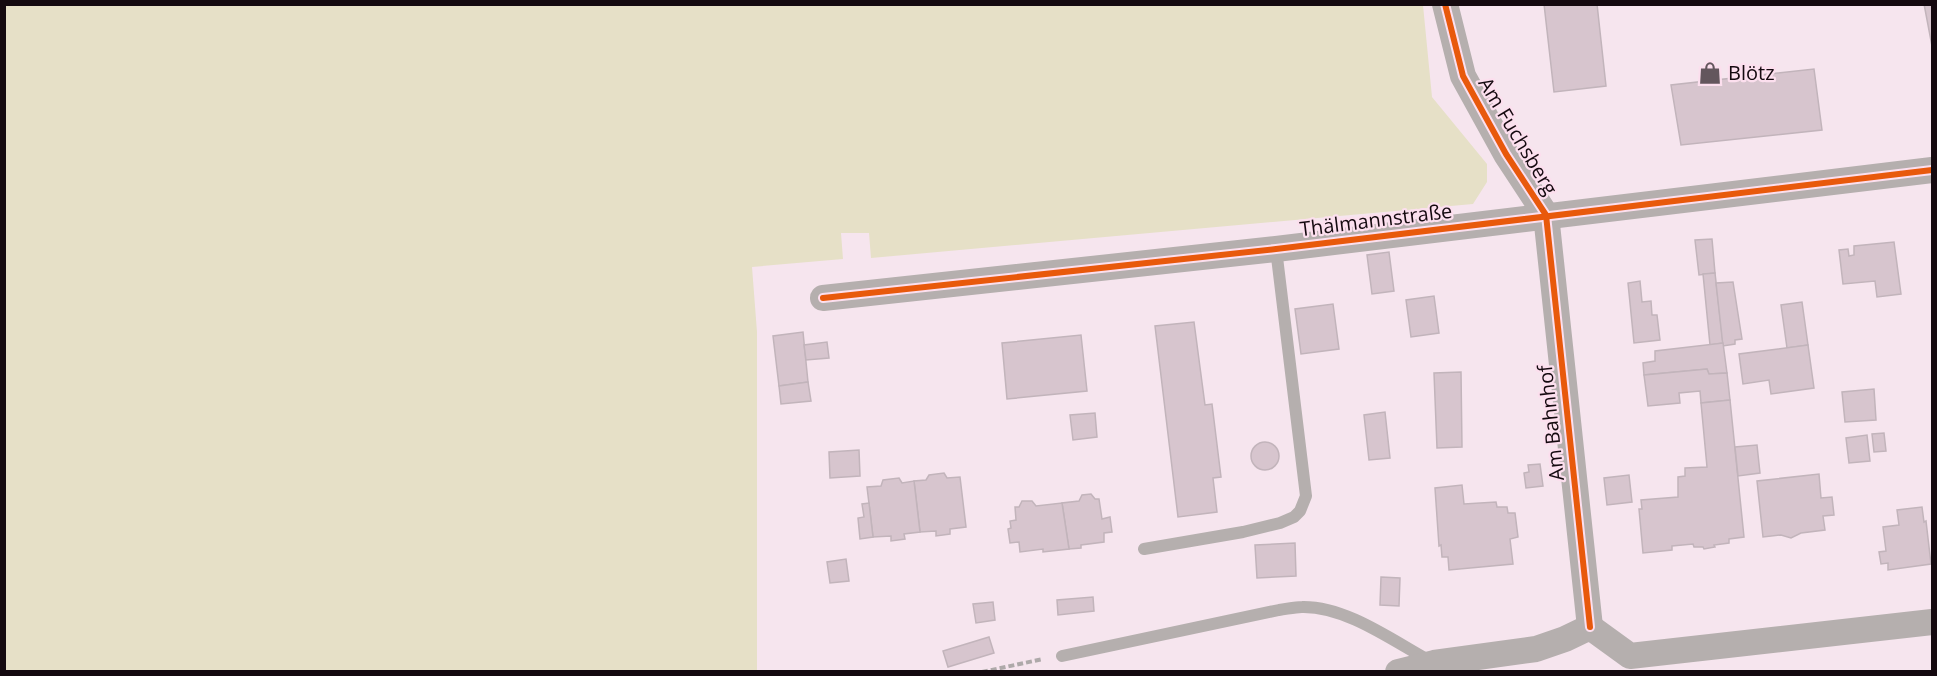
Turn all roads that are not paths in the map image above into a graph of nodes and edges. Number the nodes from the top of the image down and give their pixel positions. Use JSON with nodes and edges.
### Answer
{"nodes":[{"id":1,"x":1445,"y":4,"type":"edge"},
{"id":2,"x":1932,"y":170,"type":"edge"},
{"id":3,"x":1546,"y":215,"type":"junction"},
{"id":4,"x":1276,"y":249,"type":"junction"},
{"id":5,"x":823,"y":298,"type":"dead end"},
{"id":6,"x":1144,"y":549,"type":"dead end"},
{"id":7,"x":1932,"y":622,"type":"edge"},
{"id":8,"x":1590,"y":627,"type":"junction"},
{"id":9,"x":1062,"y":656,"type":"road end"},
{"id":10,"x":1434,"y":663,"type":"junction"},
{"id":11,"x":1398,"y":672,"type":"edge"}],
"edges":[{"from":1,"to":3,"type":"street","name":"Am Fuchsberg"},
{"from":2,"to":3,"type":"street","name":"Thälmannstraße"},
{"from":3,"to":4,"type":"street","name":"Thälmannstraße"},
{"from":3,"to":8,"type":"street","name":"Am Bahnhof"},
{"from":4,"to":5,"type":"street","name":"Thälmannstraße"},
{"from":4,"to":6,"type":"lane"},
{"from":7,"to":8,"type":"street"},
{"from":8,"to":10,"type":"street"},
{"from":9,"to":10,"type":"lane"},
{"from":10,"to":11,"type":"street"}]}
